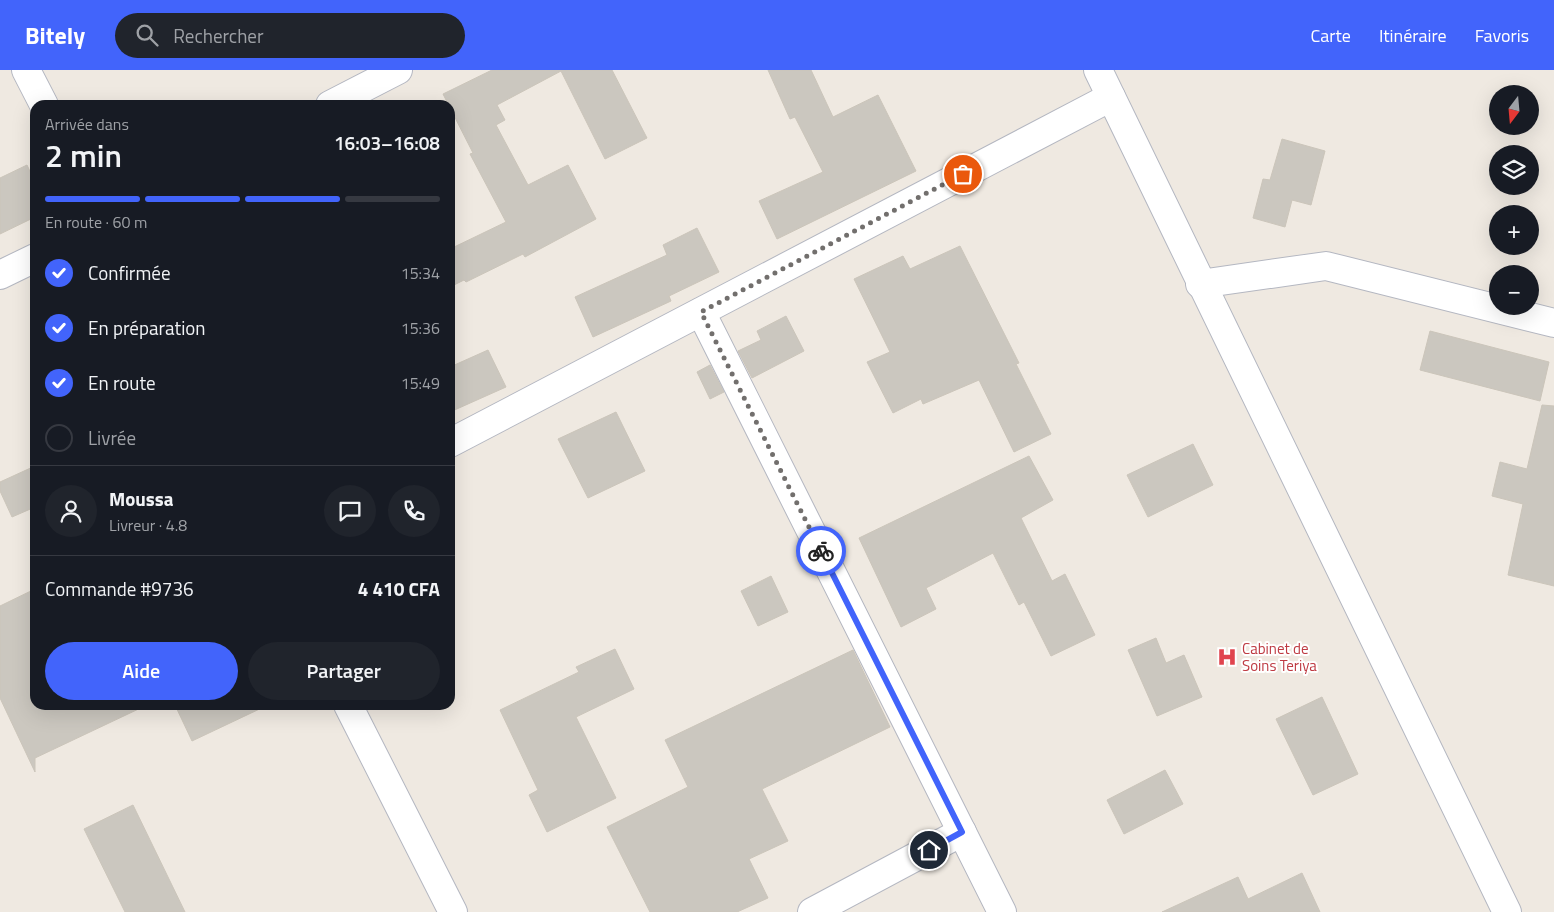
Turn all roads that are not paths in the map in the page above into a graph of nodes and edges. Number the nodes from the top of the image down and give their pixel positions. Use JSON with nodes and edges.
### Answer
{"nodes":[{"id":1,"x":26,"y":70,"type":"edge"},
{"id":2,"x":398,"y":70,"type":"edge"},
{"id":3,"x":1098,"y":70,"type":"edge"},
{"id":4,"x":1111,"y":97,"type":"junction"},
{"id":5,"x":41,"y":100,"type":"edge"},
{"id":6,"x":340,"y":100,"type":"edge"},
{"id":7,"x":30,"y":260,"type":"edge"},
{"id":8,"x":0,"y":275,"type":"edge"},
{"id":9,"x":1200,"y":284,"type":"junction"},
{"id":10,"x":701,"y":312,"type":"junction"},
{"id":11,"x":1554,"y":324,"type":"edge"},
{"id":12,"x":455,"y":439,"type":"edge"},
{"id":13,"x":351,"y":710,"type":"edge"},
{"id":14,"x":962,"y":832,"type":"junction"},
{"id":15,"x":453,"y":912,"type":"edge"},
{"id":16,"x":812,"y":912,"type":"edge"},
{"id":17,"x":1002,"y":912,"type":"edge"},
{"id":18,"x":1507,"y":912,"type":"edge"}],
"edges":[{"from":1,"to":5,"type":"street"},
{"from":2,"to":6,"type":"street"},
{"from":3,"to":4,"type":"street"},
{"from":4,"to":9,"type":"street"},
{"from":4,"to":10,"type":"street"},
{"from":7,"to":8,"type":"street"},
{"from":9,"to":11,"type":"street"},
{"from":9,"to":18,"type":"street"},
{"from":10,"to":12,"type":"street"},
{"from":10,"to":14,"type":"street"},
{"from":13,"to":15,"type":"street"},
{"from":14,"to":16,"type":"street"},
{"from":14,"to":17,"type":"street"}]}
